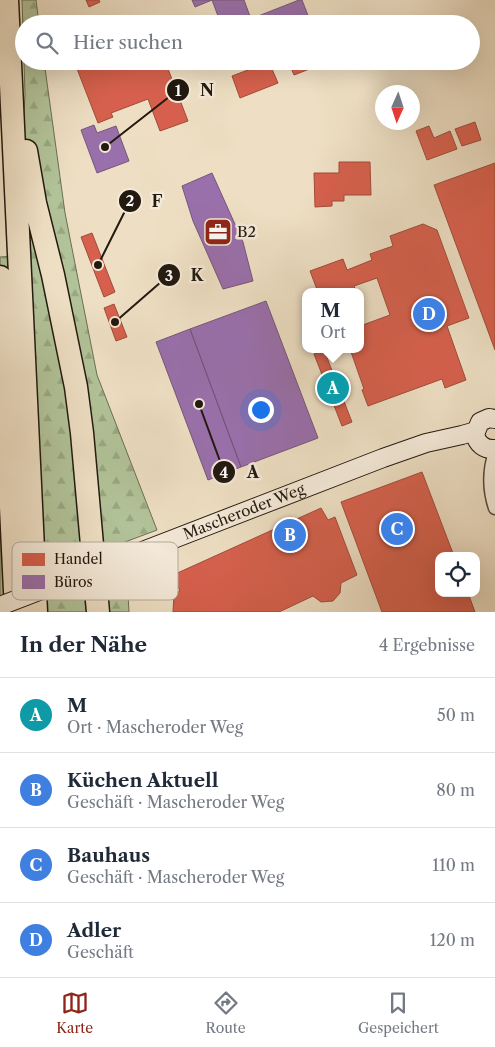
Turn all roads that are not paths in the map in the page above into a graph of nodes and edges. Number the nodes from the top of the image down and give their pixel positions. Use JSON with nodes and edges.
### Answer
{"nodes":[{"id":1,"x":7,"y":0,"type":"edge"},
{"id":2,"x":10,"y":69,"type":"junction"},
{"id":3,"x":0,"y":277,"type":"edge"},
{"id":4,"x":495,"y":419,"type":"edge"},
{"id":5,"x":483,"y":445,"type":"edge"},
{"id":6,"x":495,"y":508,"type":"edge"},
{"id":7,"x":22,"y":542,"type":"edge"},
{"id":8,"x":25,"y":542,"type":"edge"},
{"id":9,"x":92,"y":542,"type":"edge"},
{"id":10,"x":166,"y":542,"type":"edge"},
{"id":11,"x":0,"y":606,"type":"edge"},
{"id":12,"x":27,"y":606,"type":"edge"}],
"edges":[{"from":1,"to":2,"type":"highway"},
{"from":2,"to":8,"type":"highway"},
{"from":2,"to":9,"type":"highway"},
{"from":3,"to":7,"type":"highway"},
{"from":4,"to":5,"type":"street"},
{"from":5,"to":6,"type":"street"},
{"from":5,"to":10,"type":"street","name":"Mascheroder Weg"},
{"from":11,"to":12,"type":"street","name":"Mascheroder Weg","bridge":true}]}
